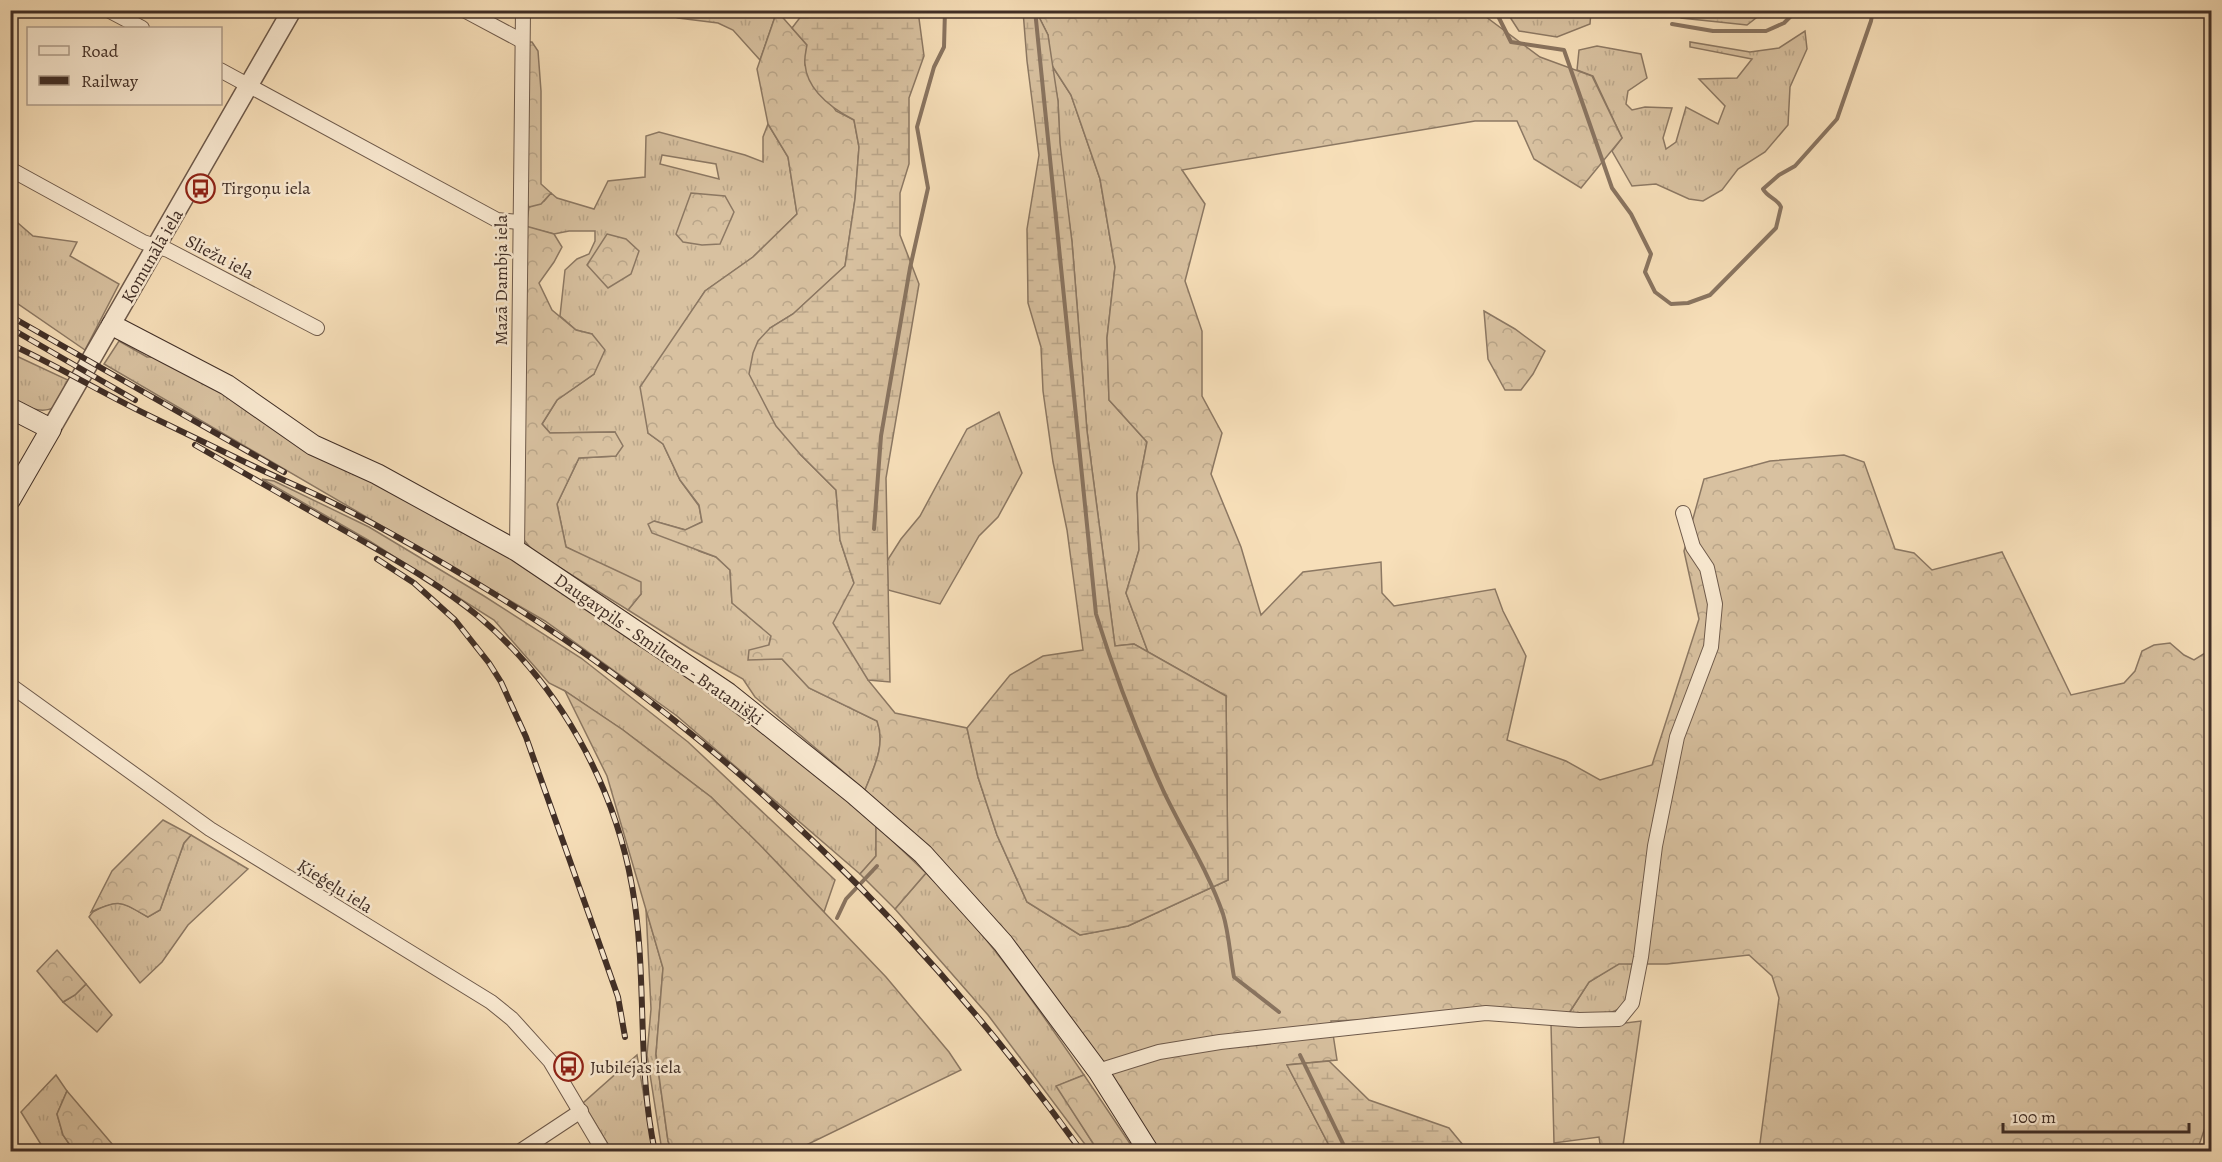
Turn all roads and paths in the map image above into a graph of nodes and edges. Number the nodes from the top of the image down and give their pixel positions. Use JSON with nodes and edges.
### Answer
{"nodes":[{"id":1,"x":108,"y":10,"type":"edge"},
{"id":2,"x":292,"y":10,"type":"edge"},
{"id":3,"x":464,"y":10,"type":"edge"},
{"id":4,"x":523,"y":10,"type":"edge"},
{"id":5,"x":140,"y":27,"type":"edge"},
{"id":6,"x":522,"y":41,"type":"junction"},
{"id":7,"x":222,"y":71,"type":"edge"},
{"id":8,"x":249,"y":85,"type":"junction"},
{"id":9,"x":10,"y":169,"type":"edge"},
{"id":10,"x":519,"y":222,"type":"junction"},
{"id":11,"x":157,"y":247,"type":"junction"},
{"id":12,"x":112,"y":325,"type":"junction"},
{"id":13,"x":317,"y":328,"type":"dead end"},
{"id":14,"x":10,"y":408,"type":"edge"},
{"id":15,"x":51,"y":429,"type":"junction"},
{"id":16,"x":10,"y":501,"type":"edge"},
{"id":17,"x":1683,"y":513,"type":"dead end"},
{"id":18,"x":517,"y":550,"type":"junction"},
{"id":19,"x":10,"y":685,"type":"edge"},
{"id":20,"x":1098,"y":1071,"type":"junction"},
{"id":21,"x":581,"y":1111,"type":"junction"},
{"id":22,"x":519,"y":1152,"type":"edge"},
{"id":23,"x":604,"y":1152,"type":"edge"},
{"id":24,"x":1149,"y":1152,"type":"edge"}],
"edges":[{"from":1,"to":5,"type":"street"},
{"from":2,"to":8,"type":"street","name":"Komunālā iela"},
{"from":3,"to":6,"type":"street"},
{"from":4,"to":6,"type":"street","name":"Mazā Dambja iela"},
{"from":6,"to":10,"type":"street","name":"Mazā Dambja iela"},
{"from":7,"to":8,"type":"street"},
{"from":8,"to":10,"type":"street"},
{"from":8,"to":11,"type":"street","name":"Komunālā iela"},
{"from":9,"to":11,"type":"street","name":"Sliežu iela"},
{"from":10,"to":18,"type":"street","name":"Mazā Dambja iela"},
{"from":11,"to":12,"type":"street","name":"Komunālā iela"},
{"from":11,"to":13,"type":"street","name":"Sliežu iela"},
{"from":12,"to":15,"type":"street","name":"Komunālā iela"},
{"from":12,"to":18,"type":"main road","name":"Daugavpils - Smiltene - Bratanišķi"},
{"from":14,"to":15,"type":"main road"},
{"from":15,"to":16,"type":"main road","name":"Komunālā iela"},
{"from":17,"to":20,"type":"street"},
{"from":18,"to":20,"type":"main road","name":"Daugavpils - Smiltene - Bratanišķi"},
{"from":19,"to":21,"type":"street","name":"Ķieģeļu iela"},
{"from":20,"to":24,"type":"main road","name":"Daugavpils - Smiltene - Bratanišķi"},
{"from":21,"to":22,"type":"street"},
{"from":21,"to":23,"type":"street","name":"Ķieģeļu iela"}]}
